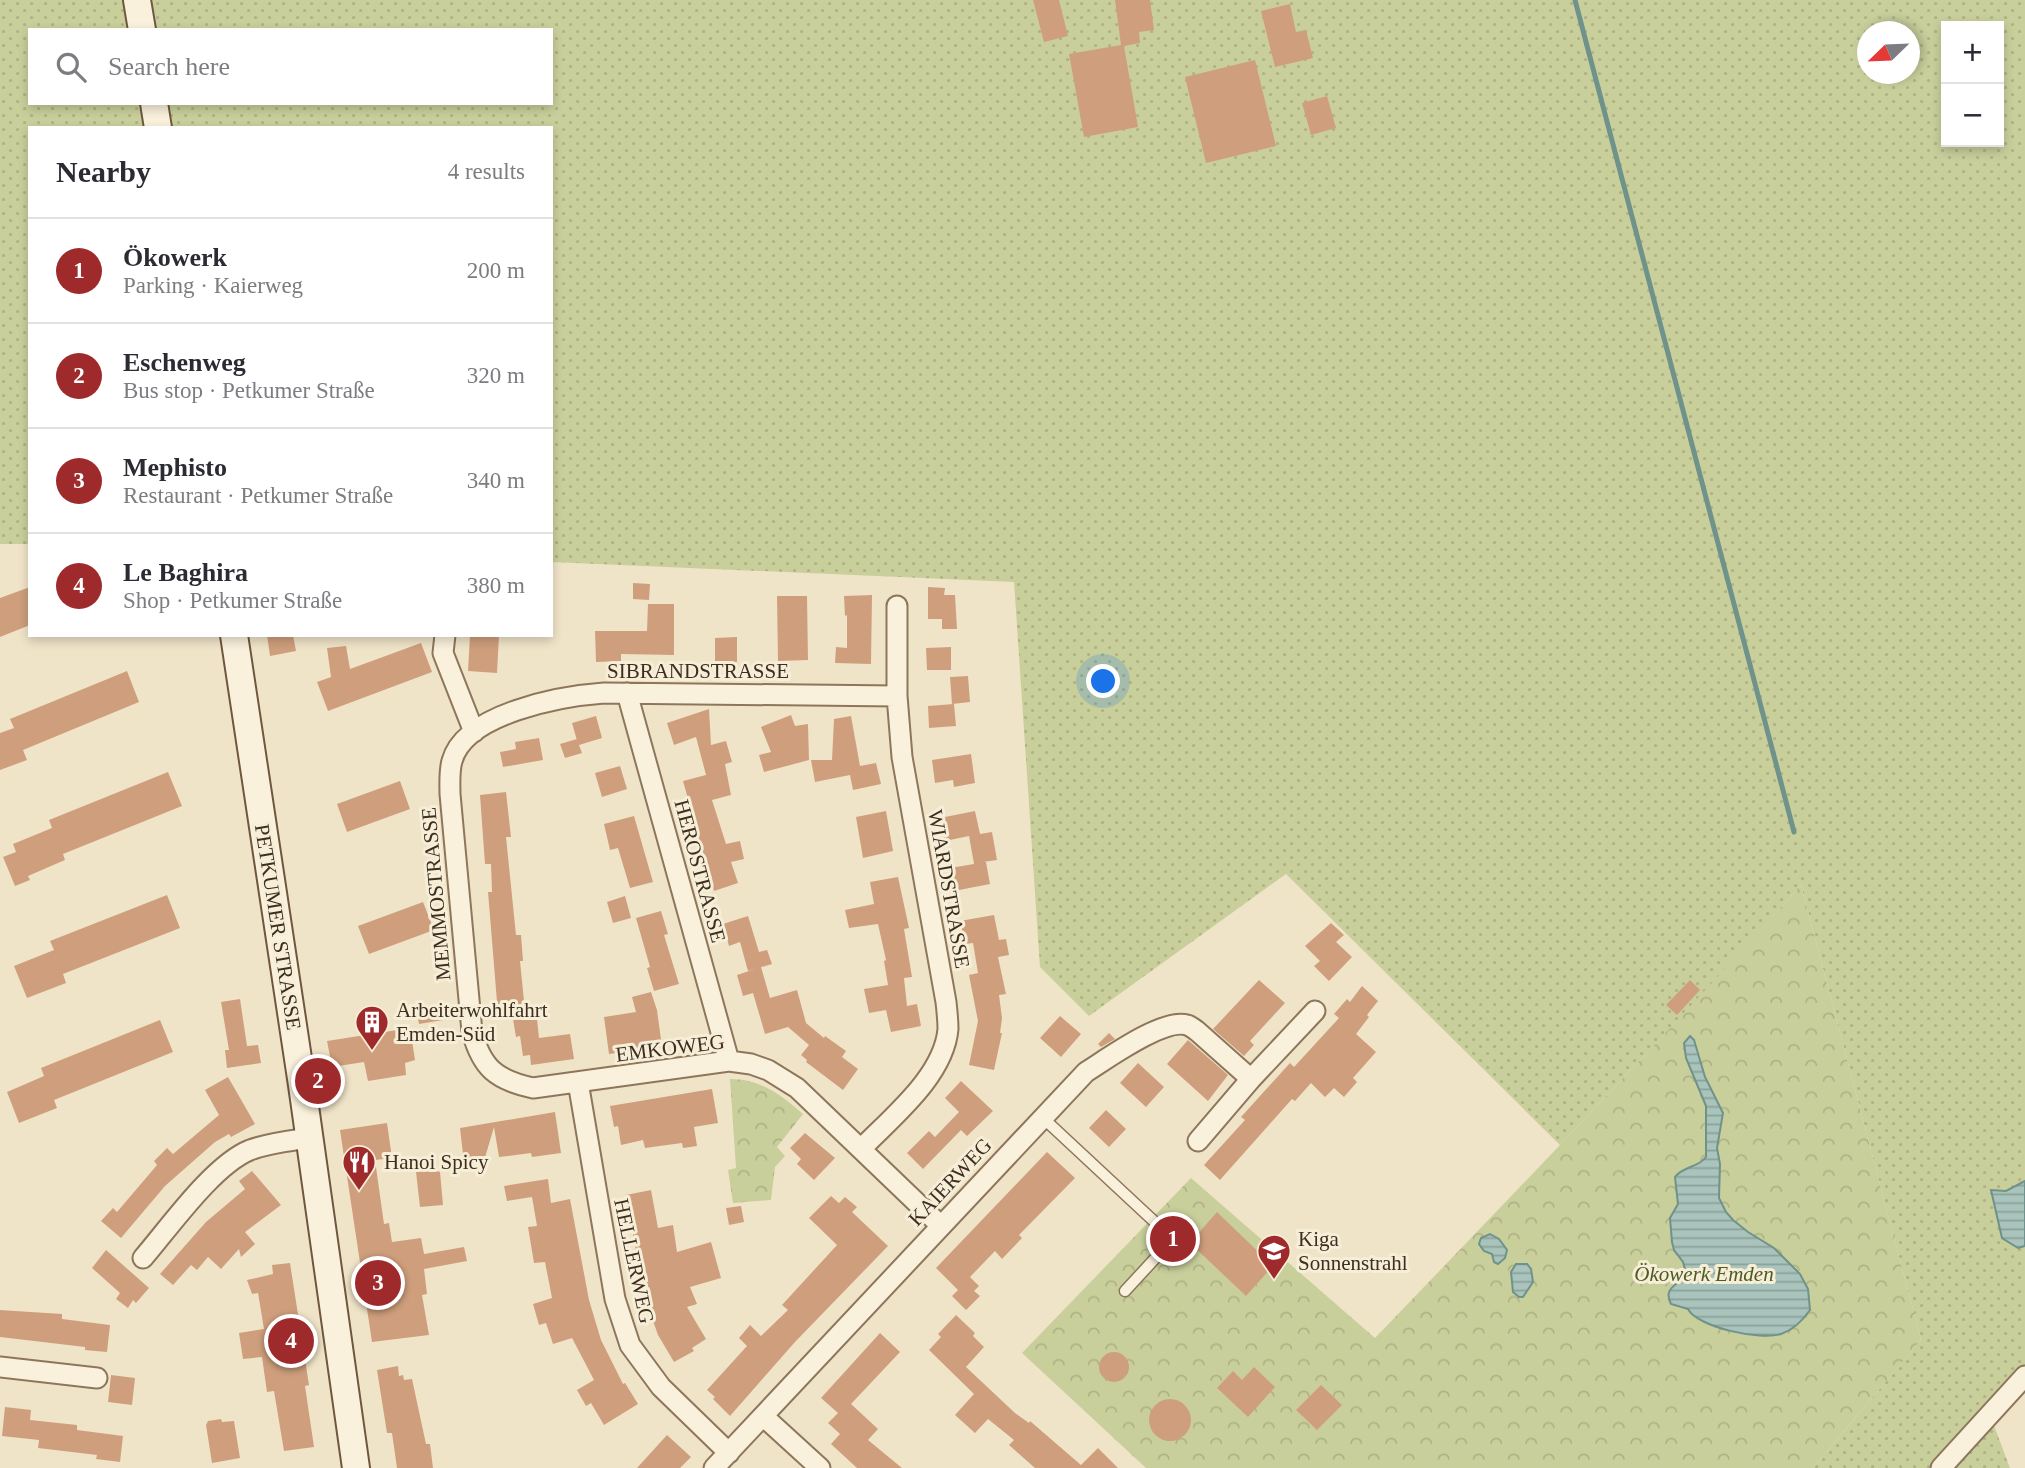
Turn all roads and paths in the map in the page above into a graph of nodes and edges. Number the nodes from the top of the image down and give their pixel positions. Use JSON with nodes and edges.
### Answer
{"nodes":[{"id":1,"x":137,"y":0,"type":"edge"},
{"id":2,"x":142,"y":28,"type":"edge"},
{"id":3,"x":154,"y":105,"type":"edge"},
{"id":4,"x":158,"y":126,"type":"edge"},
{"id":5,"x":897,"y":606,"type":"dead end"},
{"id":6,"x":234,"y":637,"type":"edge"},
{"id":7,"x":445,"y":637,"type":"edge"},
{"id":8,"x":627,"y":693,"type":"junction"},
{"id":9,"x":897,"y":696,"type":"junction"},
{"id":10,"x":503,"y":717,"type":"joint"},
{"id":11,"x":474,"y":732,"type":"junction"},
{"id":12,"x":1315,"y":1011,"type":"dead end"},
{"id":13,"x":729,"y":1061,"type":"junction"},
{"id":14,"x":1251,"y":1080,"type":"junction"},
{"id":15,"x":578,"y":1082,"type":"junction"},
{"id":16,"x":513,"y":1084,"type":"joint"},
{"id":17,"x":1042,"y":1117,"type":"junction"},
{"id":18,"x":309,"y":1138,"type":"junction"},
{"id":19,"x":1198,"y":1141,"type":"dead end"},
{"id":20,"x":861,"y":1149,"type":"junction"},
{"id":21,"x":940,"y":1225,"type":"junction"},
{"id":22,"x":143,"y":1258,"type":"dead end"},
{"id":23,"x":1125,"y":1291,"type":"dead end"},
{"id":24,"x":0,"y":1367,"type":"edge"},
{"id":25,"x":2025,"y":1376,"type":"edge"},
{"id":26,"x":97,"y":1378,"type":"dead end"},
{"id":27,"x":763,"y":1416,"type":"junction"},
{"id":28,"x":729,"y":1453,"type":"junction"},
{"id":29,"x":356,"y":1468,"type":"edge"},
{"id":30,"x":714,"y":1468,"type":"edge"},
{"id":31,"x":820,"y":1468,"type":"edge"},
{"id":32,"x":1941,"y":1468,"type":"edge"}],
"edges":[{"from":1,"to":2,"type":"main road"},
{"from":3,"to":4,"type":"main road"},
{"from":5,"to":9,"type":"street","name":"WIARDSTRASSE"},
{"from":6,"to":18,"type":"main road","name":"PETKUMER STRASSE"},
{"from":7,"to":11,"type":"street"},
{"from":8,"to":9,"type":"street","name":"SIBRANDSTRASSE"},
{"from":8,"to":10,"type":"street","name":"SIBRANDSTRASSE"},
{"from":8,"to":13,"type":"street","name":"HEROSTRASSE"},
{"from":9,"to":20,"type":"street","name":"WIARDSTRASSE"},
{"from":10,"to":11,"type":"street","name":"MEMMOSTRASSE"},
{"from":11,"to":16,"type":"street","name":"MEMMOSTRASSE"},
{"from":12,"to":14,"type":"street"},
{"from":13,"to":15,"type":"street","name":"EMKOWEG"},
{"from":13,"to":20,"type":"street","name":"EMKOWEG"},
{"from":14,"to":17,"type":"street","name":"KAIERWEG"},
{"from":14,"to":19,"type":"street"},
{"from":15,"to":16,"type":"street","name":"EMKOWEG"},
{"from":15,"to":28,"type":"street","name":"HELLERWEG"},
{"from":17,"to":21,"type":"street","name":"KAIERWEG"},
{"from":17,"to":23,"type":"lane"},
{"from":18,"to":22,"type":"street"},
{"from":18,"to":29,"type":"main road","name":"PETKUMER STRASSE"},
{"from":20,"to":21,"type":"street","name":"EMKOWEG"},
{"from":21,"to":27,"type":"street","name":"KAIERWEG"},
{"from":24,"to":26,"type":"street"},
{"from":25,"to":32,"type":"street"},
{"from":27,"to":28,"type":"street","name":"KAIERWEG"},
{"from":27,"to":31,"type":"street"},
{"from":28,"to":30,"type":"street","name":"KAIERWEG"}]}
